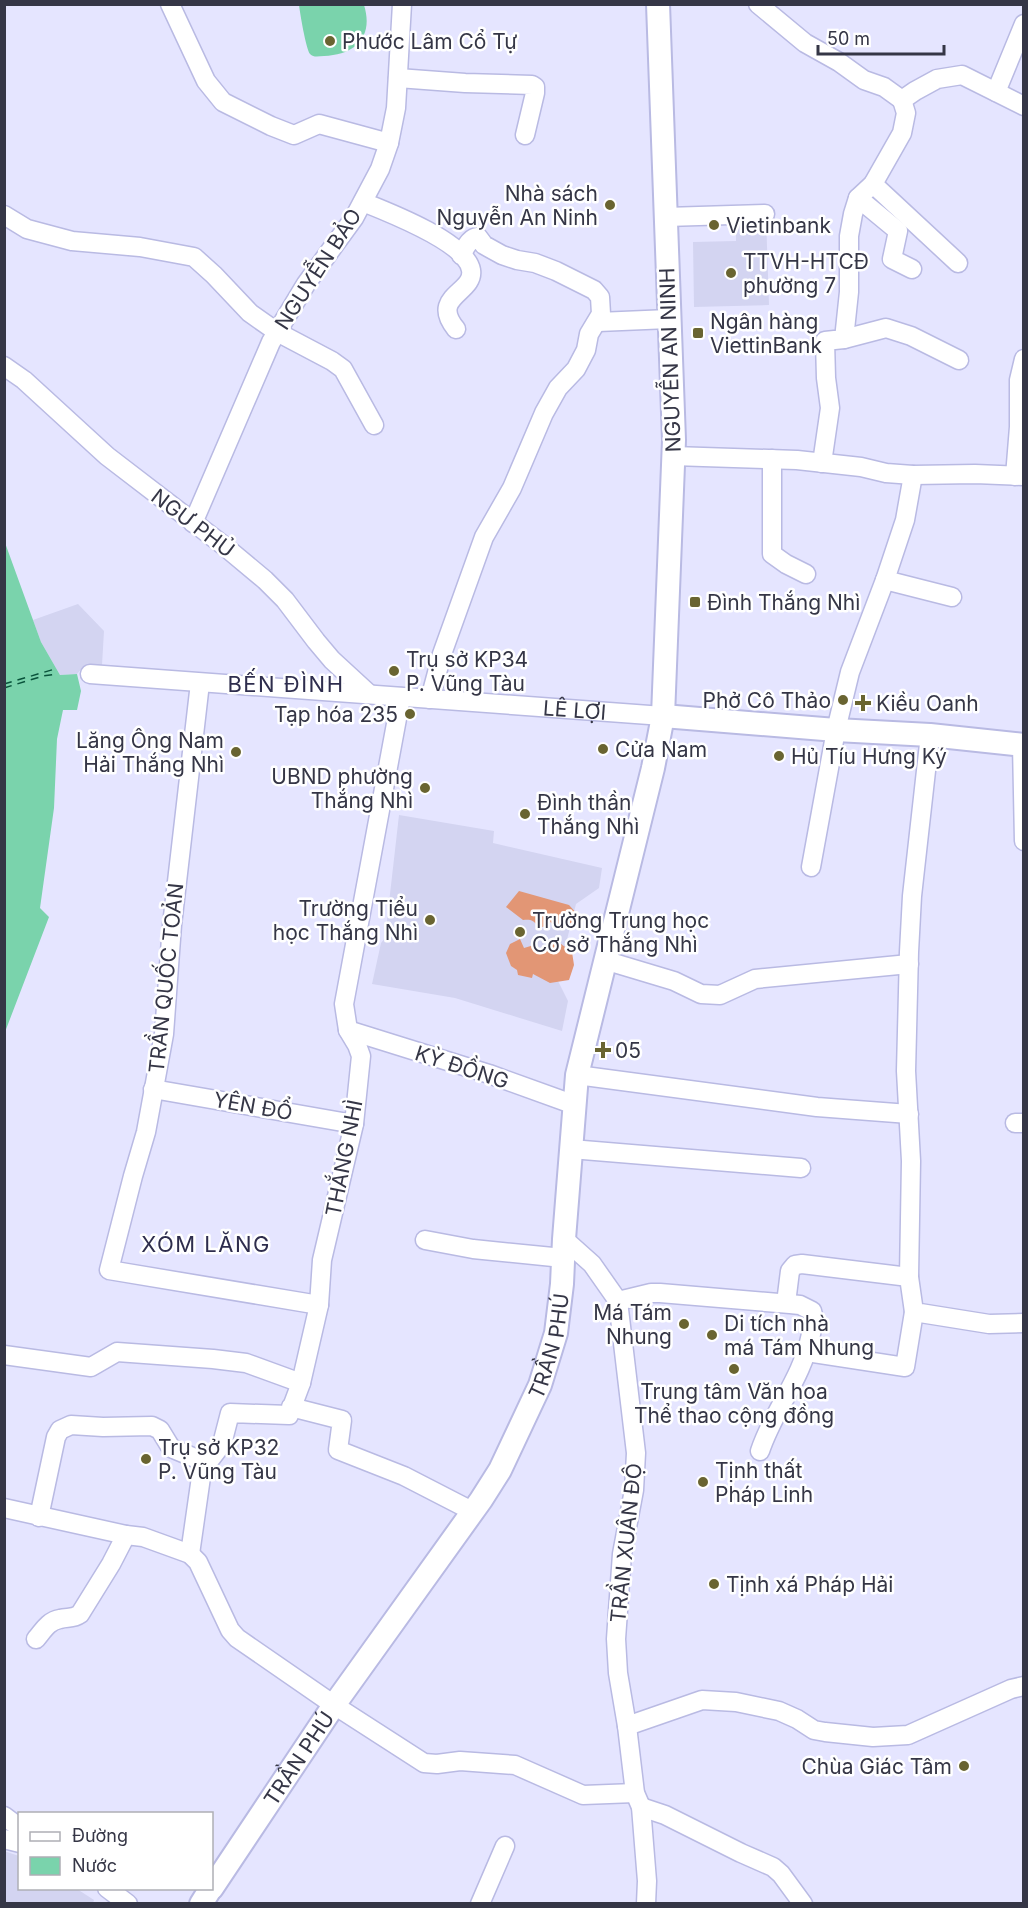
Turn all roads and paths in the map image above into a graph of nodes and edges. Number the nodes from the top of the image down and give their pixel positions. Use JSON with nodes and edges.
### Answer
{"nodes":[{"id":1,"x":170,"y":4,"type":"edge"},
{"id":2,"x":402,"y":4,"type":"edge"},
{"id":3,"x":658,"y":4,"type":"edge"},
{"id":4,"x":758,"y":4,"type":"edge"},
{"id":5,"x":1023,"y":24,"type":"edge"},
{"id":6,"x":398,"y":78,"type":"junction"},
{"id":7,"x":996,"y":92,"type":"junction"},
{"id":8,"x":902,"y":100,"type":"junction"},
{"id":9,"x":1023,"y":106,"type":"edge"},
{"id":10,"x":525,"y":135,"type":"dead end"},
{"id":11,"x":389,"y":143,"type":"junction"},
{"id":12,"x":873,"y":184,"type":"junction"},
{"id":13,"x":858,"y":198,"type":"junction"},
{"id":14,"x":363,"y":202,"type":"junction"},
{"id":15,"x":765,"y":214,"type":"dead end"},
{"id":16,"x":4,"y":215,"type":"edge"},
{"id":17,"x":666,"y":217,"type":"junction"},
{"id":18,"x":461,"y":255,"type":"junction"},
{"id":19,"x":958,"y":263,"type":"dead end"},
{"id":20,"x":912,"y":269,"type":"dead end"},
{"id":21,"x":669,"y":319,"type":"junction"},
{"id":22,"x":598,"y":322,"type":"junction"},
{"id":23,"x":456,"y":329,"type":"dead end"},
{"id":24,"x":277,"y":332,"type":"junction"},
{"id":25,"x":844,"y":339,"type":"junction"},
{"id":26,"x":1023,"y":359,"type":"edge"},
{"id":27,"x":959,"y":360,"type":"dead end"},
{"id":28,"x":4,"y":366,"type":"edge"},
{"id":29,"x":374,"y":425,"type":"dead end"},
{"id":30,"x":673,"y":456,"type":"junction"},
{"id":31,"x":772,"y":459,"type":"junction"},
{"id":32,"x":822,"y":463,"type":"junction"},
{"id":33,"x":913,"y":475,"type":"junction"},
{"id":34,"x":1019,"y":476,"type":"edge"},
{"id":35,"x":193,"y":524,"type":"junction"},
{"id":36,"x":806,"y":574,"type":"dead end"},
{"id":37,"x":885,"y":580,"type":"junction"},
{"id":38,"x":952,"y":597,"type":"dead end"},
{"id":39,"x":90,"y":674,"type":"dead end"},
{"id":40,"x":201,"y":682,"type":"junction"},
{"id":41,"x":369,"y":694,"type":"junction"},
{"id":42,"x":401,"y":697,"type":"junction"},
{"id":43,"x":430,"y":699,"type":"junction"},
{"id":44,"x":663,"y":716,"type":"junction"},
{"id":45,"x":836,"y":730,"type":"junction"},
{"id":46,"x":930,"y":735,"type":"junction"},
{"id":47,"x":1023,"y":745,"type":"edge"},
{"id":48,"x":1023,"y":841,"type":"edge"},
{"id":49,"x":811,"y":867,"type":"dead end"},
{"id":50,"x":604,"y":960,"type":"junction"},
{"id":51,"x":909,"y":964,"type":"junction"},
{"id":52,"x":348,"y":1030,"type":"junction"},
{"id":53,"x":577,"y":1075,"type":"junction"},
{"id":54,"x":153,"y":1089,"type":"junction"},
{"id":55,"x":575,"y":1106,"type":"junction"},
{"id":56,"x":909,"y":1114,"type":"junction"},
{"id":57,"x":354,"y":1124,"type":"junction"},
{"id":58,"x":571,"y":1149,"type":"junction"},
{"id":59,"x":801,"y":1168,"type":"dead end"},
{"id":60,"x":425,"y":1240,"type":"dead end"},
{"id":61,"x":563,"y":1249,"type":"junction"},
{"id":62,"x":909,"y":1276,"type":"junction"},
{"id":63,"x":618,"y":1300,"type":"junction"},
{"id":64,"x":786,"y":1304,"type":"junction"},
{"id":65,"x":319,"y":1305,"type":"junction"},
{"id":66,"x":914,"y":1312,"type":"junction"},
{"id":67,"x":1023,"y":1323,"type":"edge"},
{"id":68,"x":807,"y":1352,"type":"junction"},
{"id":69,"x":4,"y":1355,"type":"edge"},
{"id":70,"x":301,"y":1383,"type":"junction"},
{"id":71,"x":291,"y":1407,"type":"junction"},
{"id":72,"x":760,"y":1451,"type":"dead end"},
{"id":73,"x":207,"y":1462,"type":"junction"},
{"id":74,"x":4,"y":1508,"type":"edge"},
{"id":75,"x":472,"y":1511,"type":"junction"},
{"id":76,"x":39,"y":1517,"type":"junction"},
{"id":77,"x":126,"y":1535,"type":"junction"},
{"id":78,"x":190,"y":1554,"type":"junction"},
{"id":79,"x":36,"y":1639,"type":"dead end"},
{"id":80,"x":1023,"y":1686,"type":"edge"},
{"id":81,"x":334,"y":1705,"type":"junction"},
{"id":82,"x":627,"y":1726,"type":"junction"},
{"id":83,"x":638,"y":1800,"type":"junction"},
{"id":84,"x":4,"y":1816,"type":"edge"},
{"id":85,"x":18,"y":1826,"type":"edge"},
{"id":86,"x":505,"y":1846,"type":"dead end"},
{"id":87,"x":213,"y":1885,"type":"edge"},
{"id":88,"x":110,"y":1890,"type":"edge"},
{"id":89,"x":210,"y":1890,"type":"edge"},
{"id":90,"x":128,"y":1904,"type":"edge"},
{"id":91,"x":201,"y":1904,"type":"edge"},
{"id":92,"x":480,"y":1904,"type":"edge"},
{"id":93,"x":646,"y":1904,"type":"edge"},
{"id":94,"x":803,"y":1904,"type":"edge"}],
"edges":[{"from":1,"to":11,"type":"street"},
{"from":2,"to":6,"type":"street","name":"NGUYỄN BẢO"},
{"from":3,"to":17,"type":"main road","name":"NGUYỄN AN NINH"},
{"from":4,"to":8,"type":"street"},
{"from":5,"to":7,"type":"street"},
{"from":6,"to":10,"type":"street"},
{"from":6,"to":11,"type":"street","name":"NGUYỄN BẢO"},
{"from":7,"to":8,"type":"street"},
{"from":7,"to":9,"type":"street"},
{"from":8,"to":12,"type":"street"},
{"from":11,"to":14,"type":"street","name":"NGUYỄN BẢO"},
{"from":12,"to":13,"type":"street"},
{"from":12,"to":19,"type":"street"},
{"from":13,"to":20,"type":"street"},
{"from":13,"to":25,"type":"street"},
{"from":14,"to":18,"type":"street"},
{"from":14,"to":24,"type":"street","name":"NGUYỄN BẢO"},
{"from":15,"to":17,"type":"street"},
{"from":16,"to":24,"type":"street"},
{"from":17,"to":21,"type":"main road","name":"NGUYỄN AN NINH"},
{"from":18,"to":22,"type":"street"},
{"from":18,"to":23,"type":"street"},
{"from":21,"to":22,"type":"street"},
{"from":21,"to":30,"type":"main road","name":"NGUYỄN AN NINH"},
{"from":22,"to":43,"type":"street"},
{"from":24,"to":29,"type":"street"},
{"from":24,"to":35,"type":"street","name":"NGUYỄN BẢO"},
{"from":25,"to":27,"type":"street"},
{"from":25,"to":32,"type":"street"},
{"from":26,"to":34,"type":"street"},
{"from":28,"to":35,"type":"street","name":"NGƯ PHỦ"},
{"from":30,"to":31,"type":"street"},
{"from":30,"to":44,"type":"main road","name":"NGUYỄN AN NINH"},
{"from":31,"to":32,"type":"street"},
{"from":31,"to":36,"type":"street"},
{"from":32,"to":33,"type":"street"},
{"from":33,"to":34,"type":"street"},
{"from":33,"to":37,"type":"street"},
{"from":35,"to":41,"type":"street","name":"NGƯ PHỦ"},
{"from":37,"to":38,"type":"street"},
{"from":37,"to":45,"type":"street"},
{"from":39,"to":40,"type":"street","name":"LÊ LỢI"},
{"from":40,"to":41,"type":"street","name":"LÊ LỢI"},
{"from":40,"to":54,"type":"street","name":"TRẦN QUỐC TOẢN"},
{"from":41,"to":42,"type":"street","name":"LÊ LỢI"},
{"from":42,"to":43,"type":"street","name":"LÊ LỢI"},
{"from":42,"to":52,"type":"street","name":"THẮNG NHÌ"},
{"from":43,"to":44,"type":"street","name":"LÊ LỢI"},
{"from":44,"to":45,"type":"main road","name":"LÊ LỢI"},
{"from":44,"to":50,"type":"main road","name":"TRẦN PHÚ"},
{"from":45,"to":46,"type":"main road","name":"LÊ LỢI"},
{"from":45,"to":49,"type":"street"},
{"from":46,"to":47,"type":"main road","name":"LÊ LỢI"},
{"from":46,"to":51,"type":"street"},
{"from":47,"to":48,"type":"street"},
{"from":50,"to":51,"type":"street"},
{"from":50,"to":53,"type":"main road","name":"TRẦN PHÚ"},
{"from":51,"to":56,"type":"street"},
{"from":52,"to":55,"type":"street","name":"KỲ ĐỒNG"},
{"from":52,"to":57,"type":"street","name":"THẮNG NHÌ"},
{"from":53,"to":55,"type":"main road","name":"TRẦN PHÚ"},
{"from":53,"to":56,"type":"street"},
{"from":54,"to":57,"type":"street","name":"YÊN ĐỔ"},
{"from":54,"to":65,"type":"street","name":"TRẦN QUỐC TOẢN"},
{"from":55,"to":58,"type":"main road","name":"TRẦN PHÚ"},
{"from":56,"to":62,"type":"street"},
{"from":57,"to":65,"type":"street","name":"THẮNG NHÌ"},
{"from":58,"to":59,"type":"street"},
{"from":58,"to":61,"type":"main road","name":"TRẦN PHÚ"},
{"from":60,"to":61,"type":"street"},
{"from":61,"to":63,"type":"street","name":"TRẦN XUÂN ĐỘ"},
{"from":61,"to":75,"type":"main road","name":"TRẦN PHÚ"},
{"from":62,"to":64,"type":"street"},
{"from":62,"to":66,"type":"street"},
{"from":63,"to":64,"type":"street"},
{"from":63,"to":82,"type":"street","name":"TRẦN XUÂN ĐỘ"},
{"from":64,"to":68,"type":"street"},
{"from":65,"to":70,"type":"street","name":"THẮNG NHÌ"},
{"from":66,"to":67,"type":"street"},
{"from":66,"to":68,"type":"street"},
{"from":68,"to":72,"type":"street"},
{"from":69,"to":70,"type":"street"},
{"from":70,"to":71,"type":"street","name":"THẮNG NHÌ"},
{"from":71,"to":73,"type":"street"},
{"from":71,"to":75,"type":"street"},
{"from":73,"to":76,"type":"street"},
{"from":73,"to":78,"type":"street"},
{"from":74,"to":76,"type":"street"},
{"from":75,"to":81,"type":"main road","name":"TRẦN PHÚ"},
{"from":76,"to":77,"type":"street"},
{"from":77,"to":78,"type":"street"},
{"from":77,"to":79,"type":"street"},
{"from":78,"to":81,"type":"street"},
{"from":80,"to":82,"type":"street"},
{"from":81,"to":83,"type":"street"},
{"from":81,"to":87,"type":"main road","name":"TRẦN PHÚ"},
{"from":82,"to":83,"type":"street","name":"TRẦN XUÂN ĐỘ"},
{"from":83,"to":93,"type":"street","name":"TRẦN XUÂN ĐỘ"},
{"from":83,"to":94,"type":"street"},
{"from":84,"to":85,"type":"street"},
{"from":86,"to":92,"type":"street"},
{"from":88,"to":90,"type":"street"},
{"from":89,"to":91,"type":"main road","name":"TRẦN PHÚ"}]}
